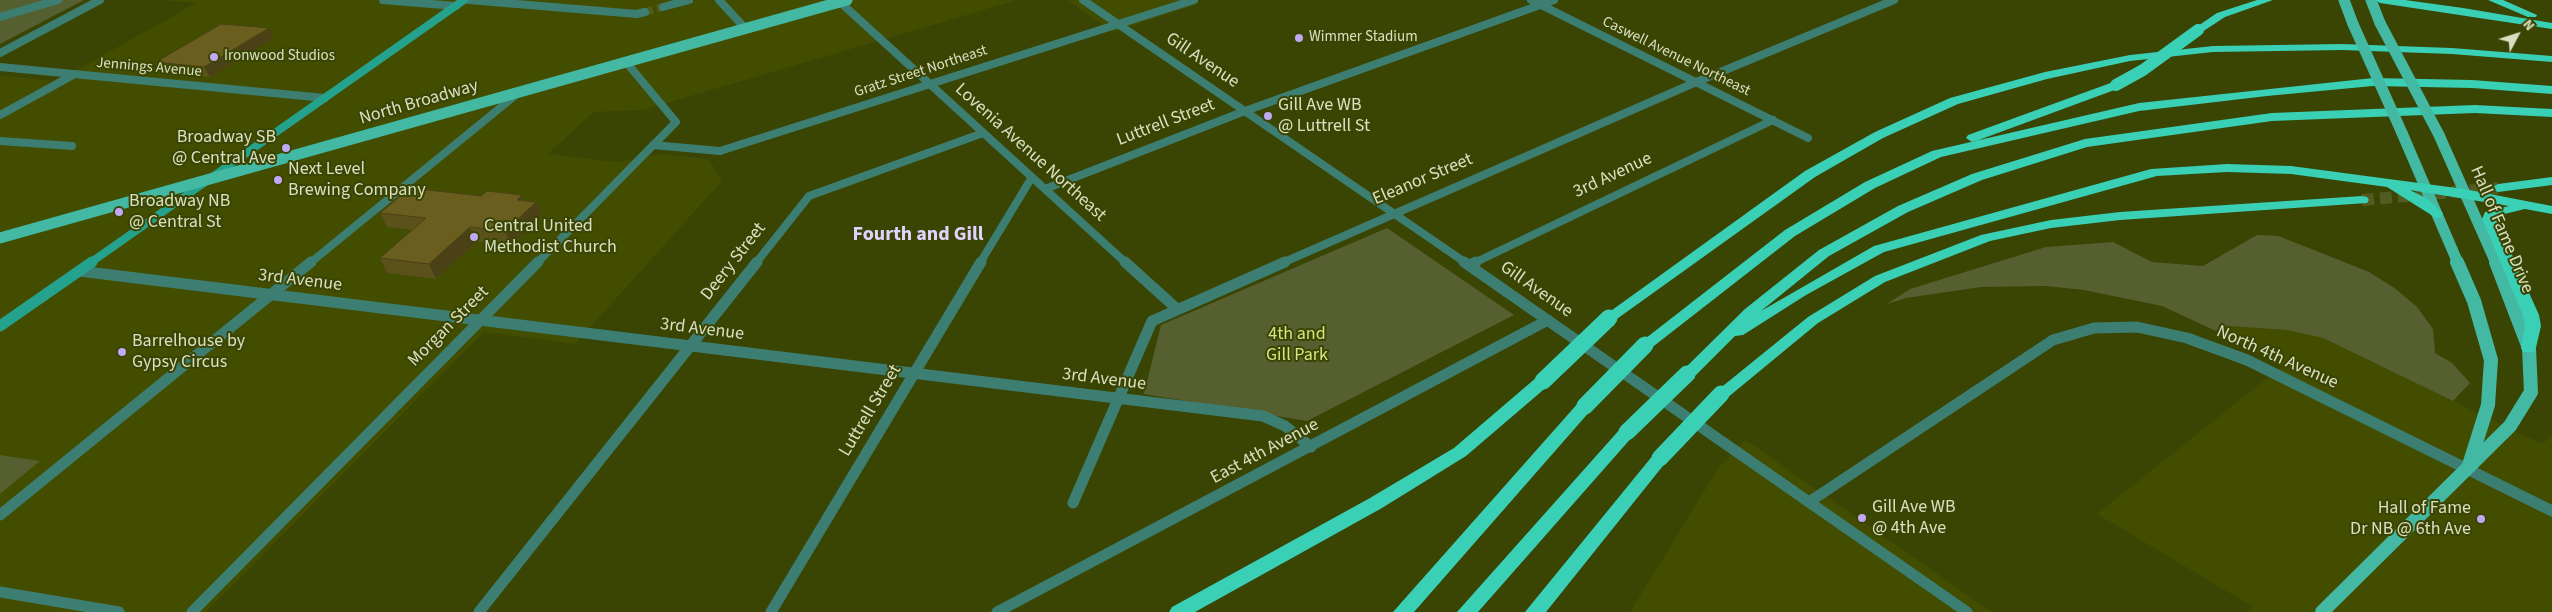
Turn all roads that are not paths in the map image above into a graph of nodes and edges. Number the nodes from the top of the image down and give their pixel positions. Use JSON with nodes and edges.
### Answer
{"nodes":[{"id":1,"x":58,"y":0,"type":"edge"},
{"id":2,"x":100,"y":0,"type":"edge"},
{"id":3,"x":383,"y":0,"type":"edge"},
{"id":4,"x":464,"y":0,"type":"edge"},
{"id":5,"x":469,"y":0,"type":"edge"},
{"id":6,"x":530,"y":0,"type":"edge"},
{"id":7,"x":689,"y":0,"type":"edge"},
{"id":8,"x":719,"y":0,"type":"edge"},
{"id":9,"x":1083,"y":0,"type":"edge"},
{"id":10,"x":1194,"y":0,"type":"edge"},
{"id":11,"x":1531,"y":0,"type":"edge"},
{"id":12,"x":1554,"y":0,"type":"edge"},
{"id":13,"x":1894,"y":0,"type":"edge"},
{"id":14,"x":2242,"y":0,"type":"edge"},
{"id":15,"x":2268,"y":0,"type":"edge"},
{"id":16,"x":2344,"y":0,"type":"edge"},
{"id":17,"x":2371,"y":0,"type":"edge"},
{"id":18,"x":2380,"y":0,"type":"edge"},
{"id":19,"x":2492,"y":0,"type":"edge"},
{"id":20,"x":843,"y":1,"type":"edge"},
{"id":21,"x":513,"y":4,"type":"junction"},
{"id":22,"x":1541,"y":5,"type":"junction"},
{"id":23,"x":456,"y":6,"type":"junction"},
{"id":24,"x":663,"y":7,"type":"tunnel mouth"},
{"id":25,"x":645,"y":12,"type":"tunnel mouth"},
{"id":26,"x":2220,"y":15,"type":"junction"},
{"id":27,"x":0,"y":17,"type":"edge"},
{"id":28,"x":2552,"y":22,"type":"edge"},
{"id":29,"x":1118,"y":24,"type":"junction"},
{"id":30,"x":2552,"y":26,"type":"edge"},
{"id":31,"x":745,"y":28,"type":"junction"},
{"id":32,"x":0,"y":53,"type":"edge"},
{"id":33,"x":2552,"y":58,"type":"edge"},
{"id":34,"x":626,"y":62,"type":"junction"},
{"id":35,"x":0,"y":67,"type":"edge"},
{"id":36,"x":73,"y":75,"type":"junction"},
{"id":37,"x":1694,"y":82,"type":"junction"},
{"id":38,"x":929,"y":84,"type":"junction"},
{"id":39,"x":2552,"y":90,"type":"edge"},
{"id":40,"x":517,"y":94,"type":"junction"},
{"id":41,"x":325,"y":98,"type":"junction"},
{"id":42,"x":1245,"y":111,"type":"junction"},
{"id":43,"x":2552,"y":113,"type":"edge"},
{"id":44,"x":0,"y":116,"type":"edge"},
{"id":45,"x":1773,"y":120,"type":"junction"},
{"id":46,"x":983,"y":133,"type":"junction"},
{"id":47,"x":1808,"y":138,"type":"dead end"},
{"id":48,"x":0,"y":141,"type":"edge"},
{"id":49,"x":72,"y":146,"type":"dead end"},
{"id":50,"x":653,"y":146,"type":"junction"},
{"id":51,"x":1937,"y":154,"type":"junction"},
{"id":52,"x":1032,"y":177,"type":"junction"},
{"id":53,"x":210,"y":178,"type":"junction"},
{"id":54,"x":2378,"y":180,"type":"junction"},
{"id":55,"x":2552,"y":181,"type":"edge"},
{"id":56,"x":2424,"y":187,"type":"junction"},
{"id":57,"x":2498,"y":188,"type":"tunnel mouth"},
{"id":58,"x":1045,"y":189,"type":"junction"},
{"id":59,"x":2464,"y":193,"type":"junction"},
{"id":60,"x":2362,"y":200,"type":"tunnel mouth"},
{"id":61,"x":2552,"y":211,"type":"edge"},
{"id":62,"x":1393,"y":213,"type":"junction"},
{"id":63,"x":2436,"y":214,"type":"junction"},
{"id":64,"x":0,"y":238,"type":"edge"},
{"id":65,"x":1469,"y":265,"type":"junction"},
{"id":66,"x":79,"y":271,"type":"junction"},
{"id":67,"x":272,"y":295,"type":"junction"},
{"id":68,"x":1176,"y":308,"type":"junction"},
{"id":69,"x":1548,"y":320,"type":"junction"},
{"id":70,"x":480,"y":321,"type":"junction"},
{"id":71,"x":0,"y":326,"type":"edge"},
{"id":72,"x":690,"y":346,"type":"junction"},
{"id":73,"x":1716,"y":346,"type":"junction"},
{"id":74,"x":2530,"y":348,"type":"junction"},
{"id":75,"x":914,"y":375,"type":"junction"},
{"id":76,"x":1116,"y":400,"type":"junction"},
{"id":77,"x":1311,"y":447,"type":"junction"},
{"id":78,"x":2468,"y":468,"type":"junction"},
{"id":79,"x":1809,"y":502,"type":"junction"},
{"id":80,"x":1073,"y":503,"type":"dead end"},
{"id":81,"x":2552,"y":511,"type":"edge"},
{"id":82,"x":0,"y":515,"type":"edge"},
{"id":83,"x":0,"y":592,"type":"edge"},
{"id":84,"x":119,"y":612,"type":"edge"},
{"id":85,"x":192,"y":612,"type":"edge"},
{"id":86,"x":479,"y":612,"type":"edge"},
{"id":87,"x":771,"y":612,"type":"edge"},
{"id":88,"x":997,"y":612,"type":"edge"},
{"id":89,"x":1179,"y":612,"type":"edge"},
{"id":90,"x":1403,"y":612,"type":"edge"},
{"id":91,"x":1467,"y":612,"type":"edge"},
{"id":92,"x":1534,"y":612,"type":"edge"},
{"id":93,"x":1967,"y":612,"type":"edge"},
{"id":94,"x":2322,"y":612,"type":"edge"}],
"edges":[{"from":1,"to":27,"type":"street"},
{"from":2,"to":32,"type":"street"},
{"from":3,"to":23,"type":"street"},
{"from":4,"to":23,"type":"main road"},
{"from":5,"to":21,"type":"street"},
{"from":6,"to":21,"type":"street"},
{"from":7,"to":24,"type":"street"},
{"from":8,"to":31,"type":"street"},
{"from":9,"to":29,"type":"street","name":"Gill Avenue"},
{"from":10,"to":29,"type":"street","name":"Gratz Street Northeast"},
{"from":11,"to":22,"type":"street","name":"Caswell Avenue Northeast"},
{"from":12,"to":22,"type":"street","name":"Luttrell Street"},
{"from":13,"to":37,"type":"street","name":"Eleanor Street"},
{"from":14,"to":26,"type":"highway"},
{"from":15,"to":26,"type":"highway"},
{"from":16,"to":56,"type":"main road","name":"Hall of Fame Drive","bridge":true},
{"from":17,"to":59,"type":"main road","name":"Hall of Fame Drive","bridge":true},
{"from":18,"to":30,"type":"highway"},
{"from":19,"to":28,"type":"highway"},
{"from":20,"to":31,"type":"main road","name":"North Broadway"},
{"from":20,"to":38,"type":"street","name":"Lovenia Avenue Northeast"},
{"from":21,"to":25,"type":"street"},
{"from":22,"to":37,"type":"street","name":"Caswell Avenue Northeast"},
{"from":22,"to":42,"type":"street","name":"Luttrell Street"},
{"from":23,"to":41,"type":"main road"},
{"from":26,"to":51,"type":"highway","bridge":true},
{"from":29,"to":38,"type":"street","name":"Gratz Street Northeast"},
{"from":29,"to":42,"type":"street","name":"Gill Avenue"},
{"from":31,"to":34,"type":"main road","name":"North Broadway"},
{"from":33,"to":89,"type":"highway","bridge":true},
{"from":34,"to":40,"type":"main road","name":"North Broadway"},
{"from":34,"to":50,"type":"street","name":"Morgan Street"},
{"from":35,"to":36,"type":"street","name":"Jennings Avenue"},
{"from":36,"to":41,"type":"street","name":"Jennings Avenue"},
{"from":36,"to":44,"type":"street"},
{"from":37,"to":45,"type":"street","name":"Caswell Avenue Northeast"},
{"from":37,"to":62,"type":"street","name":"Eleanor Street"},
{"from":38,"to":46,"type":"street","name":"Lovenia Avenue Northeast"},
{"from":38,"to":50,"type":"street","name":"Gratz Street Northeast"},
{"from":39,"to":51,"type":"highway"},
{"from":40,"to":53,"type":"main road","name":"North Broadway"},
{"from":40,"to":67,"type":"street"},
{"from":41,"to":53,"type":"main road"},
{"from":42,"to":58,"type":"street","name":"Luttrell Street"},
{"from":42,"to":62,"type":"street","name":"Gill Avenue"},
{"from":43,"to":73,"type":"highway"},
{"from":45,"to":47,"type":"street","name":"Caswell Avenue Northeast"},
{"from":45,"to":65,"type":"street","name":"3rd Avenue"},
{"from":46,"to":52,"type":"street","name":"Lovenia Avenue Northeast"},
{"from":46,"to":72,"type":"street","name":"Deery Street"},
{"from":48,"to":49,"type":"street"},
{"from":50,"to":70,"type":"street","name":"Morgan Street"},
{"from":51,"to":90,"type":"highway","bridge":true},
{"from":52,"to":58,"type":"street","name":"Lovenia Avenue Northeast"},
{"from":52,"to":75,"type":"street","name":"Luttrell Street"},
{"from":53,"to":64,"type":"main road","name":"North Broadway"},
{"from":53,"to":66,"type":"main road"},
{"from":54,"to":56,"type":"highway"},
{"from":54,"to":63,"type":"highway"},
{"from":54,"to":73,"type":"highway"},
{"from":55,"to":57,"type":"highway"},
{"from":56,"to":59,"type":"highway"},
{"from":56,"to":63,"type":"main road","name":"Hall of Fame Drive"},
{"from":58,"to":68,"type":"street","name":"Lovenia Avenue Northeast"},
{"from":59,"to":61,"type":"highway"},
{"from":59,"to":74,"type":"main road","name":"Hall of Fame Drive"},
{"from":60,"to":92,"type":"highway","bridge":true},
{"from":61,"to":74,"type":"highway"},
{"from":62,"to":65,"type":"street","name":"Gill Avenue"},
{"from":62,"to":68,"type":"street","name":"Eleanor Street"},
{"from":63,"to":78,"type":"main road","name":"Hall of Fame Drive"},
{"from":65,"to":69,"type":"street","name":"Gill Avenue"},
{"from":66,"to":67,"type":"street","name":"3rd Avenue"},
{"from":66,"to":71,"type":"main road"},
{"from":67,"to":70,"type":"street","name":"3rd Avenue"},
{"from":67,"to":82,"type":"street"},
{"from":68,"to":76,"type":"street","name":"Eleanor Street"},
{"from":69,"to":77,"type":"street","name":"East 4th Avenue"},
{"from":69,"to":79,"type":"street","name":"Gill Avenue"},
{"from":70,"to":72,"type":"street","name":"3rd Avenue"},
{"from":70,"to":85,"type":"street","name":"Morgan Street"},
{"from":72,"to":75,"type":"street","name":"3rd Avenue"},
{"from":72,"to":86,"type":"street","name":"Deery Street"},
{"from":73,"to":91,"type":"highway","bridge":true},
{"from":74,"to":78,"type":"main road","name":"Hall of Fame Drive"},
{"from":75,"to":76,"type":"street","name":"3rd Avenue"},
{"from":75,"to":87,"type":"street","name":"Luttrell Street"},
{"from":76,"to":77,"type":"street","name":"3rd Avenue"},
{"from":76,"to":80,"type":"street","name":"Eleanor Street"},
{"from":77,"to":88,"type":"street","name":"East 4th Avenue"},
{"from":78,"to":79,"type":"street","name":"North 4th Avenue"},
{"from":78,"to":81,"type":"street","name":"North 4th Avenue"},
{"from":78,"to":94,"type":"main road","name":"Hall of Fame Drive"},
{"from":79,"to":93,"type":"street","name":"Gill Avenue"},
{"from":83,"to":84,"type":"street"}]}
